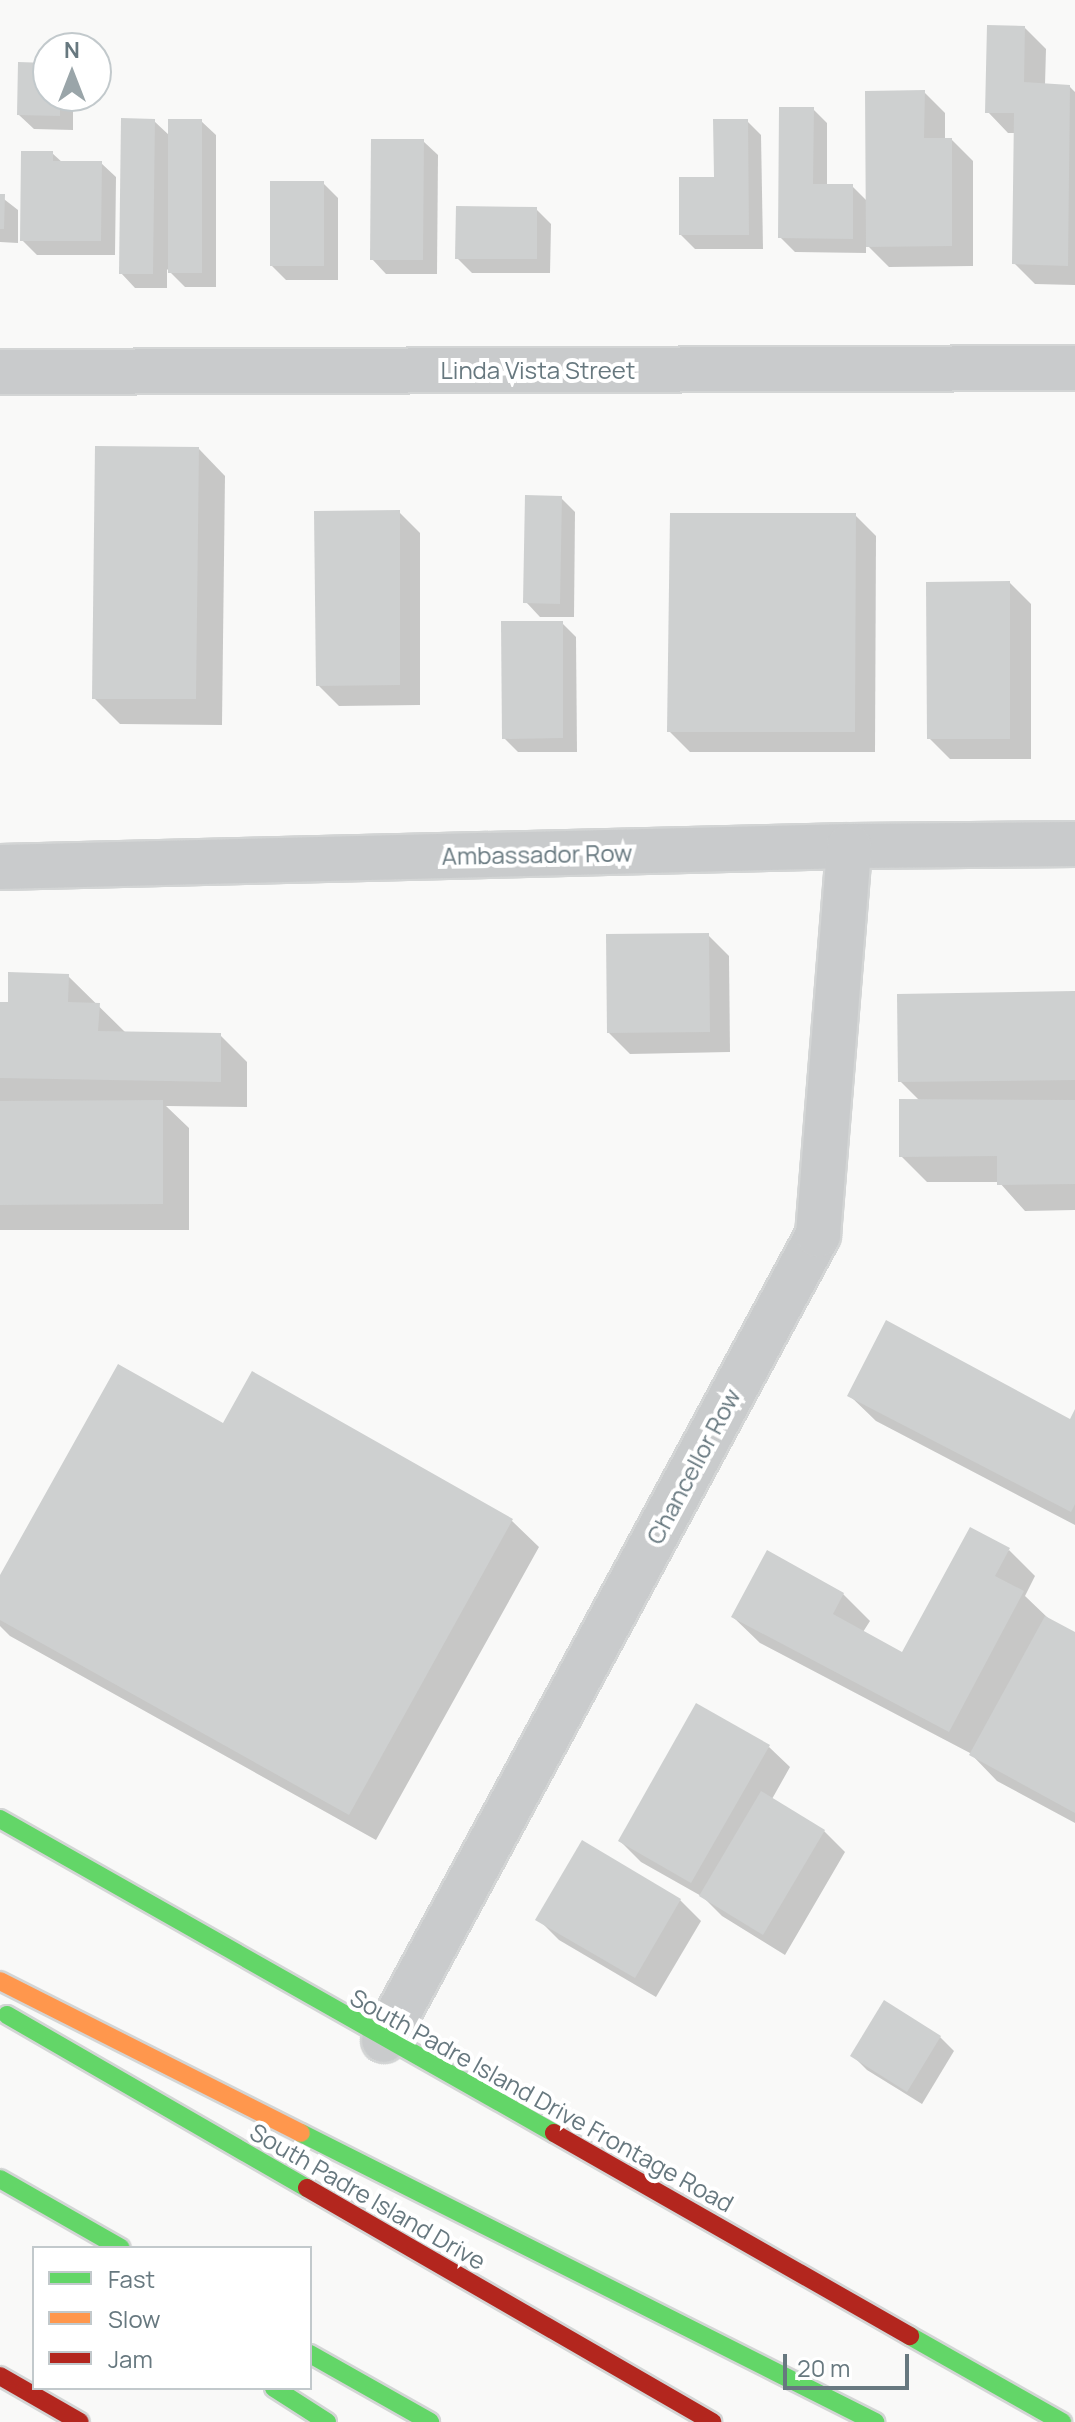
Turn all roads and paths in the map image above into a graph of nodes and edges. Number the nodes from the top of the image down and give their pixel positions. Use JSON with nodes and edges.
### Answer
{"nodes":[{"id":1,"x":1075,"y":368,"type":"edge"},
{"id":2,"x":0,"y":372,"type":"edge"},
{"id":3,"x":1075,"y":844,"type":"edge"},
{"id":4,"x":849,"y":846,"type":"junction"},
{"id":5,"x":0,"y":867,"type":"edge"},
{"id":6,"x":0,"y":1819,"type":"edge"},
{"id":7,"x":0,"y":1981,"type":"edge"},
{"id":8,"x":0,"y":2011,"type":"edge"},
{"id":9,"x":384,"y":2040,"type":"junction"},
{"id":10,"x":0,"y":2179,"type":"edge"},
{"id":11,"x":117,"y":2246,"type":"edge"},
{"id":12,"x":312,"y":2355,"type":"edge"},
{"id":13,"x":0,"y":2376,"type":"edge"},
{"id":14,"x":277,"y":2390,"type":"edge"},
{"id":15,"x":80,"y":2422,"type":"edge"},
{"id":16,"x":327,"y":2422,"type":"edge"},
{"id":17,"x":430,"y":2422,"type":"edge"},
{"id":18,"x":712,"y":2422,"type":"edge"},
{"id":19,"x":875,"y":2422,"type":"edge"},
{"id":20,"x":1062,"y":2422,"type":"edge"}],
"edges":[{"from":1,"to":2,"type":"street","name":"Linda Vista Street"},
{"from":3,"to":4,"type":"street","name":"Ambassador Row"},
{"from":4,"to":5,"type":"street","name":"Ambassador Row"},
{"from":4,"to":9,"type":"street","name":"Chancellor Row"},
{"from":6,"to":9,"type":"main road","name":"South Padre Island Drive Frontage Road"},
{"from":7,"to":19,"type":"main road"},
{"from":8,"to":18,"type":"main road","name":"South Padre Island Drive"},
{"from":9,"to":20,"type":"main road","name":"South Padre Island Drive Frontage Road"},
{"from":10,"to":11,"type":"main road"},
{"from":12,"to":17,"type":"main road"},
{"from":13,"to":15,"type":"main road"},
{"from":14,"to":16,"type":"main road"}]}
